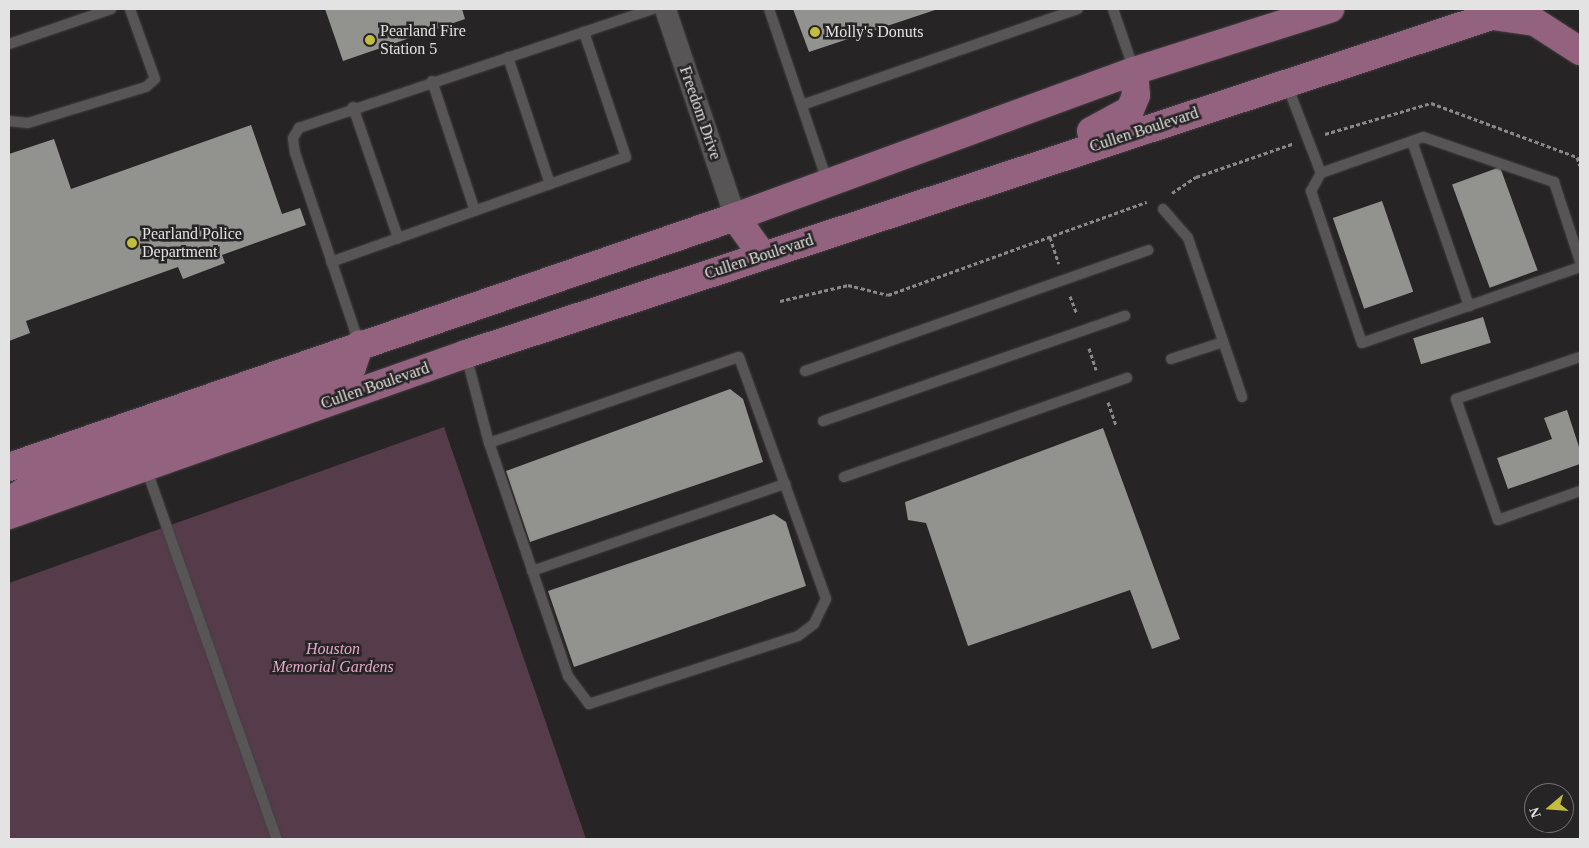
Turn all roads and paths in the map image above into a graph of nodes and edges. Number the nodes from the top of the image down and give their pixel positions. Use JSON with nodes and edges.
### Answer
{"nodes":[{"id":1,"x":111,"y":9,"type":"edge"},
{"id":2,"x":130,"y":9,"type":"edge"},
{"id":3,"x":769,"y":9,"type":"edge"},
{"id":4,"x":1078,"y":9,"type":"edge"},
{"id":5,"x":1112,"y":9,"type":"edge"},
{"id":6,"x":1330,"y":9,"type":"edge"},
{"id":7,"x":666,"y":10,"type":"edge"},
{"id":8,"x":1502,"y":12,"type":"edge"},
{"id":9,"x":584,"y":32,"type":"junction"},
{"id":10,"x":9,"y":44,"type":"edge"},
{"id":11,"x":1580,"y":51,"type":"edge"},
{"id":12,"x":508,"y":56,"type":"junction"},
{"id":13,"x":1134,"y":71,"type":"junction"},
{"id":14,"x":432,"y":81,"type":"junction"},
{"id":15,"x":1286,"y":84,"type":"junction"},
{"id":16,"x":802,"y":105,"type":"junction"},
{"id":17,"x":353,"y":107,"type":"junction"},
{"id":18,"x":9,"y":121,"type":"edge"},
{"id":19,"x":1309,"y":138,"type":"junction"},
{"id":20,"x":1412,"y":141,"type":"junction"},
{"id":21,"x":1580,"y":166,"type":"edge"},
{"id":22,"x":1321,"y":173,"type":"junction"},
{"id":23,"x":828,"y":183,"type":"junction"},
{"id":24,"x":550,"y":184,"type":"junction"},
{"id":25,"x":976,"y":185,"type":"junction"},
{"id":26,"x":1164,"y":195,"type":"dead end"},
{"id":27,"x":1155,"y":199,"type":"dead end"},
{"id":28,"x":1163,"y":209,"type":"dead end"},
{"id":29,"x":475,"y":211,"type":"junction"},
{"id":30,"x":735,"y":217,"type":"junction"},
{"id":31,"x":398,"y":238,"type":"junction"},
{"id":32,"x":1148,"y":250,"type":"dead end"},
{"id":33,"x":763,"y":256,"type":"junction"},
{"id":34,"x":1580,"y":261,"type":"edge"},
{"id":35,"x":331,"y":262,"type":"junction"},
{"id":36,"x":1580,"y":267,"type":"edge"},
{"id":37,"x":780,"y":301,"type":"dead end"},
{"id":38,"x":1469,"y":306,"type":"junction"},
{"id":39,"x":1125,"y":316,"type":"dead end"},
{"id":40,"x":1223,"y":342,"type":"junction"},
{"id":41,"x":360,"y":344,"type":"junction"},
{"id":42,"x":466,"y":354,"type":"junction"},
{"id":43,"x":1580,"y":356,"type":"edge"},
{"id":44,"x":1171,"y":360,"type":"dead end"},
{"id":45,"x":805,"y":371,"type":"dead end"},
{"id":46,"x":1127,"y":378,"type":"dead end"},
{"id":47,"x":1242,"y":397,"type":"dead end"},
{"id":48,"x":824,"y":421,"type":"dead end"},
{"id":49,"x":489,"y":443,"type":"junction"},
{"id":50,"x":9,"y":467,"type":"edge"},
{"id":51,"x":146,"y":467,"type":"junction"},
{"id":52,"x":844,"y":477,"type":"dead end"},
{"id":53,"x":785,"y":484,"type":"junction"},
{"id":54,"x":1580,"y":491,"type":"edge"},
{"id":55,"x":9,"y":502,"type":"edge"},
{"id":56,"x":9,"y":515,"type":"edge"},
{"id":57,"x":532,"y":572,"type":"junction"},
{"id":58,"x":277,"y":839,"type":"edge"}],
"edges":[{"from":1,"to":10,"type":"lane"},
{"from":2,"to":18,"type":"lane"},
{"from":3,"to":16,"type":"lane"},
{"from":4,"to":16,"type":"lane"},
{"from":5,"to":13,"type":"lane"},
{"from":6,"to":13,"type":"main road"},
{"from":7,"to":9,"type":"lane"},
{"from":7,"to":30,"type":"street","name":"Freedom Drive"},
{"from":8,"to":11,"type":"main road"},
{"from":8,"to":15,"type":"main road","name":"Cullen Boulevard"},
{"from":9,"to":12,"type":"lane"},
{"from":9,"to":24,"type":"lane"},
{"from":12,"to":14,"type":"lane"},
{"from":12,"to":24,"type":"lane"},
{"from":13,"to":23,"type":"main road"},
{"from":13,"to":25,"type":"main road"},
{"from":14,"to":17,"type":"lane"},
{"from":14,"to":29,"type":"lane"},
{"from":15,"to":19,"type":"lane"},
{"from":15,"to":25,"type":"main road","name":"Cullen Boulevard"},
{"from":16,"to":23,"type":"lane"},
{"from":17,"to":31,"type":"lane"},
{"from":17,"to":35,"type":"lane"},
{"from":19,"to":21,"type":"path"},
{"from":19,"to":22,"type":"lane"},
{"from":19,"to":26,"type":"path"},
{"from":20,"to":22,"type":"lane"},
{"from":20,"to":34,"type":"lane"},
{"from":20,"to":38,"type":"lane"},
{"from":22,"to":38,"type":"lane"},
{"from":23,"to":30,"type":"main road"},
{"from":24,"to":29,"type":"lane"},
{"from":25,"to":33,"type":"main road","name":"Cullen Boulevard"},
{"from":27,"to":37,"type":"path"},
{"from":28,"to":40,"type":"lane"},
{"from":29,"to":31,"type":"lane"},
{"from":30,"to":33,"type":"main road"},
{"from":30,"to":41,"type":"main road"},
{"from":31,"to":35,"type":"lane"},
{"from":32,"to":45,"type":"lane"},
{"from":33,"to":42,"type":"main road","name":"Cullen Boulevard"},
{"from":35,"to":41,"type":"lane"},
{"from":36,"to":38,"type":"lane"},
{"from":39,"to":48,"type":"lane"},
{"from":40,"to":44,"type":"lane"},
{"from":40,"to":47,"type":"lane"},
{"from":41,"to":50,"type":"main road"},
{"from":41,"to":55,"type":"main road"},
{"from":42,"to":49,"type":"lane"},
{"from":42,"to":51,"type":"main road","name":"Cullen Boulevard"},
{"from":43,"to":54,"type":"lane"},
{"from":46,"to":52,"type":"lane"},
{"from":49,"to":53,"type":"lane"},
{"from":49,"to":57,"type":"lane"},
{"from":51,"to":56,"type":"main road","name":"Cullen Boulevard"},
{"from":51,"to":58,"type":"lane"},
{"from":53,"to":57,"type":"lane"},
{"from":53,"to":57,"type":"lane"}]}
